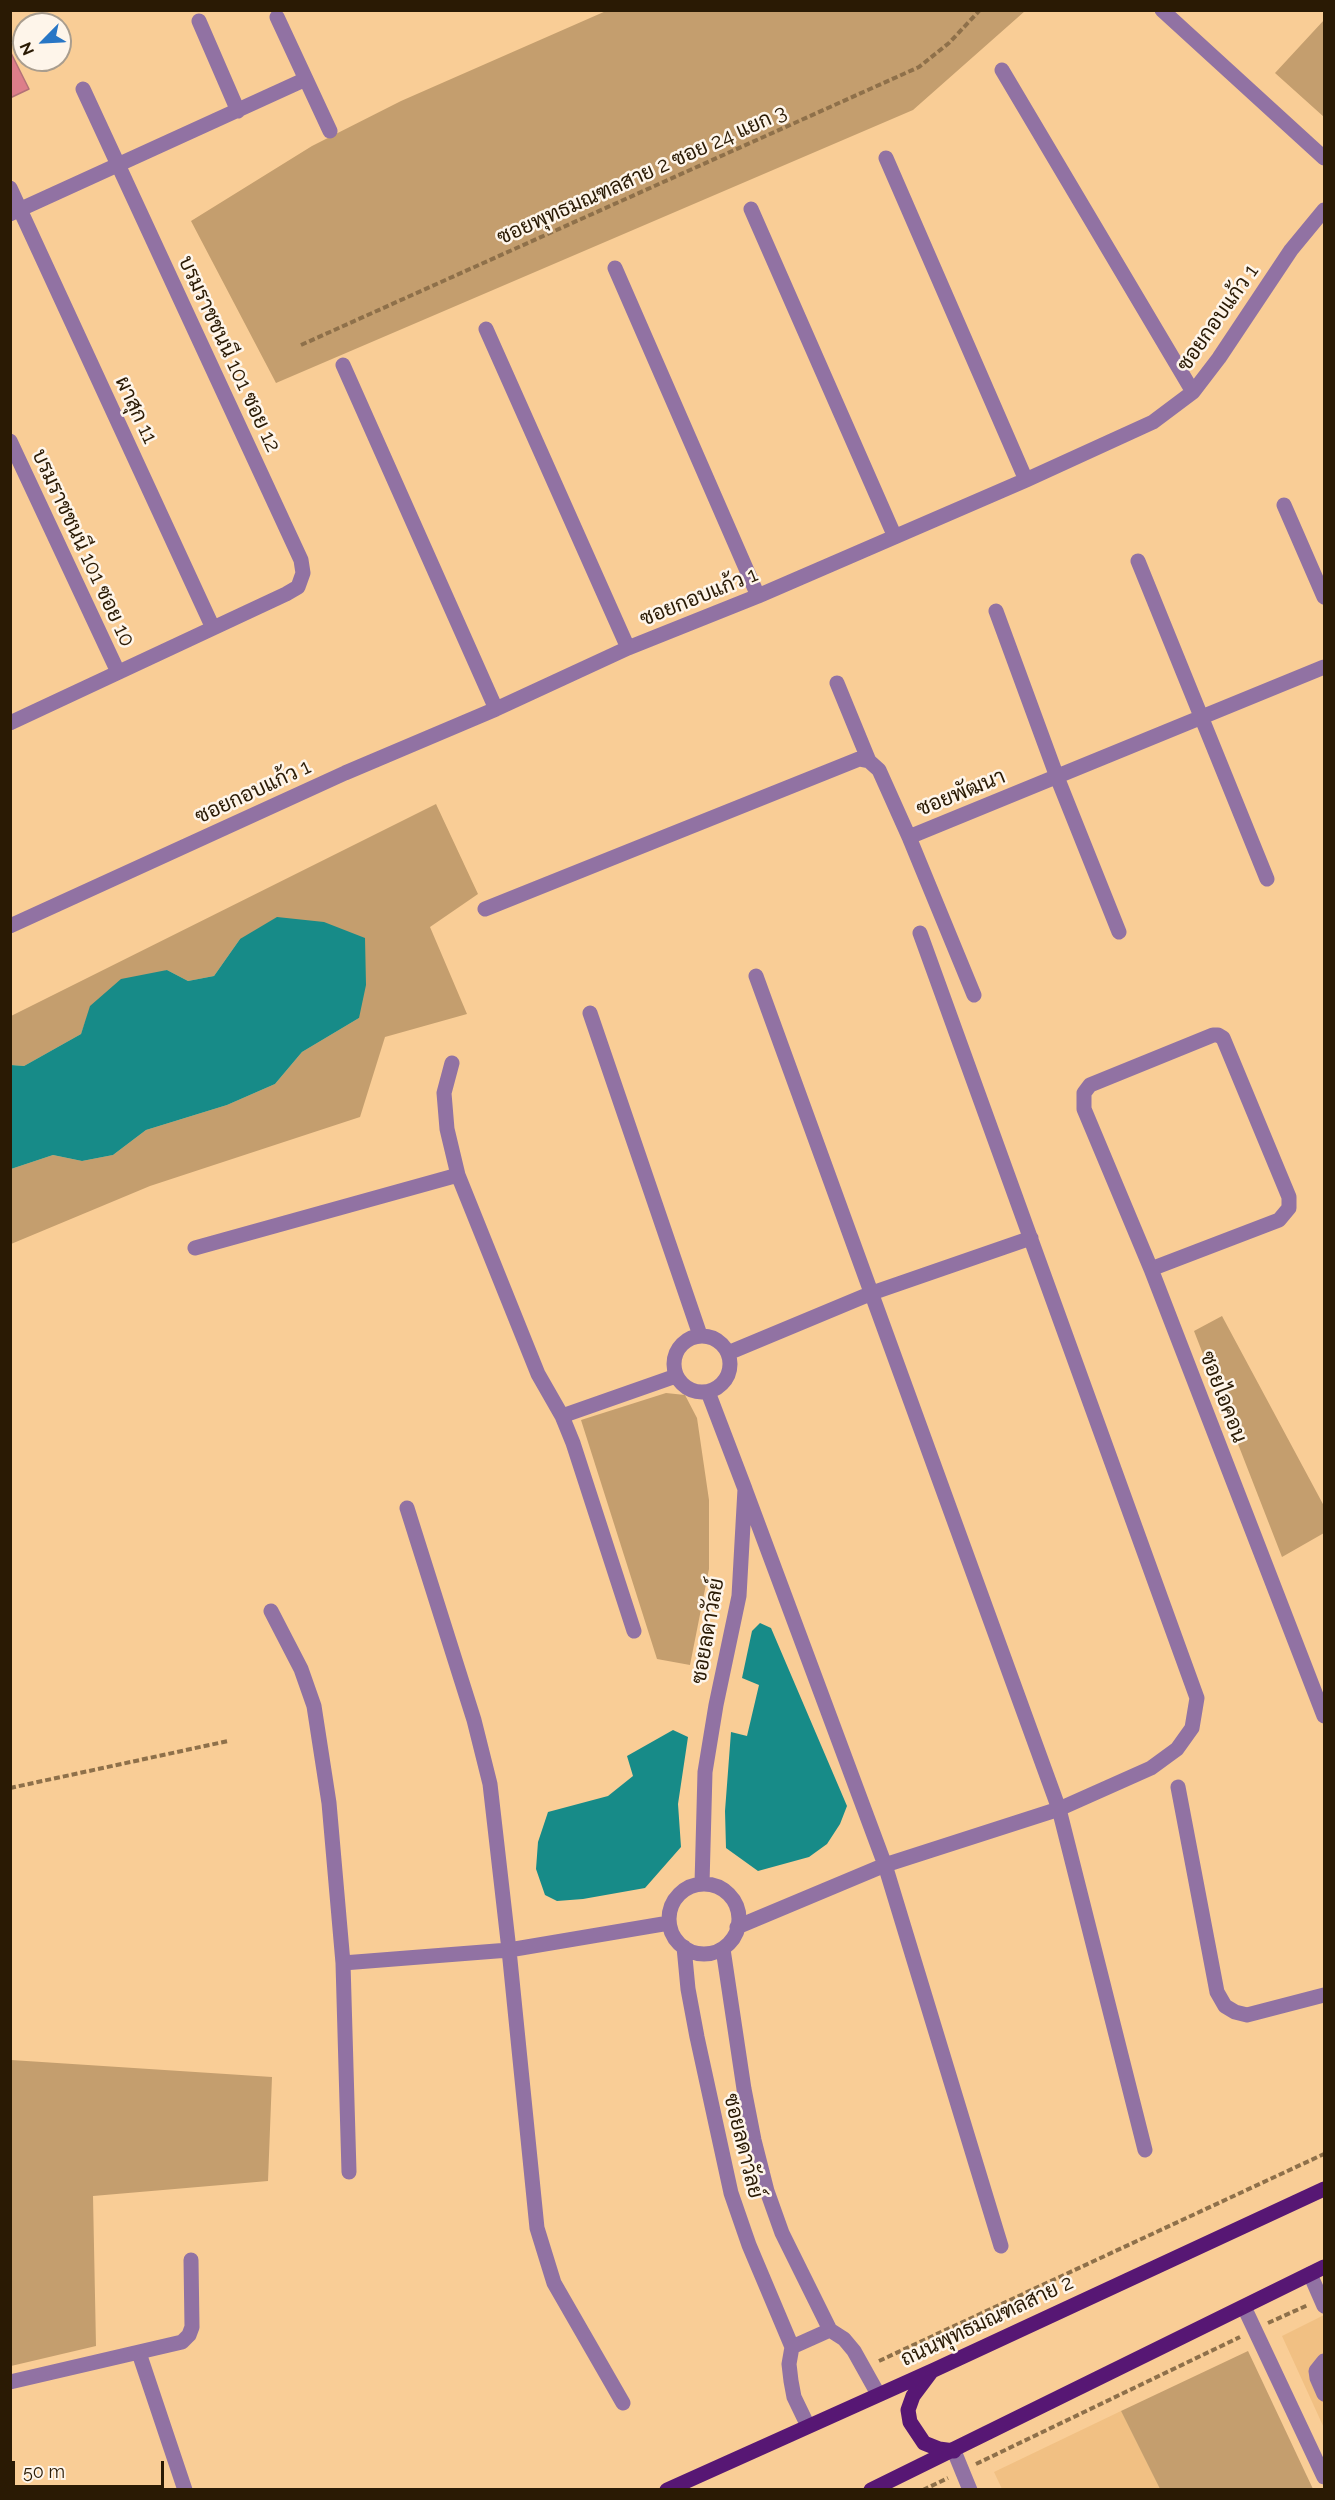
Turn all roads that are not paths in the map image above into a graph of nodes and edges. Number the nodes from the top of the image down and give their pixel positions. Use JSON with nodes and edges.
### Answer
{"nodes":[{"id":1,"x":1162,"y":10,"type":"edge"},
{"id":2,"x":277,"y":17,"type":"dead end"},
{"id":3,"x":199,"y":21,"type":"dead end"},
{"id":4,"x":1002,"y":70,"type":"dead end"},
{"id":5,"x":306,"y":79,"type":"junction"},
{"id":6,"x":83,"y":89,"type":"dead end"},
{"id":7,"x":238,"y":111,"type":"junction"},
{"id":8,"x":330,"y":131,"type":"dead end"},
{"id":9,"x":886,"y":158,"type":"dead end"},
{"id":10,"x":1324,"y":158,"type":"edge"},
{"id":11,"x":119,"y":165,"type":"junction"},
{"id":12,"x":10,"y":188,"type":"edge"},
{"id":13,"x":751,"y":209,"type":"dead end"},
{"id":14,"x":1324,"y":210,"type":"edge"},
{"id":15,"x":15,"y":212,"type":"edge"},
{"id":16,"x":615,"y":268,"type":"dead end"},
{"id":17,"x":486,"y":329,"type":"dead end"},
{"id":18,"x":343,"y":365,"type":"dead end"},
{"id":19,"x":1193,"y":392,"type":"junction"},
{"id":20,"x":10,"y":441,"type":"edge"},
{"id":21,"x":1026,"y":480,"type":"junction"},
{"id":22,"x":1284,"y":505,"type":"dead end"},
{"id":23,"x":895,"y":537,"type":"junction"},
{"id":24,"x":1138,"y":561,"type":"dead end"},
{"id":25,"x":758,"y":596,"type":"junction"},
{"id":26,"x":1324,"y":597,"type":"edge"},
{"id":27,"x":996,"y":611,"type":"dead end"},
{"id":28,"x":213,"y":628,"type":"junction"},
{"id":29,"x":628,"y":648,"type":"junction"},
{"id":30,"x":1324,"y":667,"type":"edge"},
{"id":31,"x":118,"y":672,"type":"junction"},
{"id":32,"x":837,"y":683,"type":"dead end"},
{"id":33,"x":496,"y":709,"type":"junction"},
{"id":34,"x":1200,"y":718,"type":"junction"},
{"id":35,"x":10,"y":723,"type":"edge"},
{"id":36,"x":869,"y":762,"type":"junction"},
{"id":37,"x":1057,"y":777,"type":"junction"},
{"id":38,"x":909,"y":837,"type":"junction"},
{"id":39,"x":1267,"y":879,"type":"dead end"},
{"id":40,"x":485,"y":909,"type":"dead end"},
{"id":41,"x":10,"y":926,"type":"edge"},
{"id":42,"x":1119,"y":932,"type":"dead end"},
{"id":43,"x":920,"y":933,"type":"dead end"},
{"id":44,"x":756,"y":976,"type":"dead end"},
{"id":45,"x":974,"y":995,"type":"dead end"},
{"id":46,"x":590,"y":1013,"type":"dead end"},
{"id":47,"x":452,"y":1064,"type":"dead end"},
{"id":48,"x":458,"y":1175,"type":"junction"},
{"id":49,"x":1030,"y":1238,"type":"junction"},
{"id":50,"x":195,"y":1248,"type":"dead end"},
{"id":51,"x":1151,"y":1269,"type":"junction"},
{"id":52,"x":872,"y":1293,"type":"junction"},
{"id":53,"x":700,"y":1335,"type":"junction"},
{"id":54,"x":728,"y":1353,"type":"junction"},
{"id":55,"x":676,"y":1377,"type":"junction"},
{"id":56,"x":708,"y":1392,"type":"junction"},
{"id":57,"x":562,"y":1416,"type":"junction"},
{"id":58,"x":745,"y":1489,"type":"junction"},
{"id":59,"x":407,"y":1508,"type":"dead end"},
{"id":60,"x":270,"y":1611,"type":"dead end"},
{"id":61,"x":634,"y":1631,"type":"dead end"},
{"id":62,"x":1324,"y":1716,"type":"edge"},
{"id":63,"x":1178,"y":1787,"type":"dead end"},
{"id":64,"x":1059,"y":1809,"type":"junction"},
{"id":65,"x":885,"y":1865,"type":"junction"},
{"id":66,"x":702,"y":1884,"type":"junction"},
{"id":67,"x":669,"y":1923,"type":"junction"},
{"id":68,"x":737,"y":1927,"type":"junction"},
{"id":69,"x":684,"y":1947,"type":"junction"},
{"id":70,"x":723,"y":1949,"type":"junction"},
{"id":71,"x":509,"y":1950,"type":"junction"},
{"id":72,"x":343,"y":1963,"type":"junction"},
{"id":73,"x":1324,"y":1995,"type":"edge"},
{"id":74,"x":1145,"y":2150,"type":"dead end"},
{"id":75,"x":349,"y":2172,"type":"dead end"},
{"id":76,"x":1324,"y":2189,"type":"edge"},
{"id":77,"x":1001,"y":2246,"type":"dead end"},
{"id":78,"x":191,"y":2260,"type":"dead end"},
{"id":79,"x":1324,"y":2267,"type":"edge"},
{"id":80,"x":1310,"y":2274,"type":"junction"},
{"id":81,"x":1323,"y":2302,"type":"edge"},
{"id":82,"x":1244,"y":2307,"type":"junction"},
{"id":83,"x":830,"y":2330,"type":"junction"},
{"id":84,"x":792,"y":2347,"type":"junction"},
{"id":85,"x":139,"y":2353,"type":"junction"},
{"id":86,"x":1324,"y":2361,"type":"edge"},
{"id":87,"x":934,"y":2370,"type":"junction"},
{"id":88,"x":10,"y":2382,"type":"edge"},
{"id":89,"x":878,"y":2394,"type":"junction"},
{"id":90,"x":1324,"y":2394,"type":"edge"},
{"id":91,"x":623,"y":2403,"type":"dead end"},
{"id":92,"x":807,"y":2424,"type":"junction"},
{"id":93,"x":954,"y":2451,"type":"junction"},
{"id":94,"x":1324,"y":2476,"type":"edge"},
{"id":95,"x":185,"y":2490,"type":"edge"},
{"id":96,"x":667,"y":2490,"type":"edge"},
{"id":97,"x":871,"y":2490,"type":"edge"},
{"id":98,"x":970,"y":2490,"type":"edge"}],
"edges":[{"from":1,"to":10,"type":"street"},
{"from":2,"to":5,"type":"street"},
{"from":3,"to":7,"type":"street"},
{"from":4,"to":19,"type":"street"},
{"from":5,"to":7,"type":"street"},
{"from":5,"to":8,"type":"street"},
{"from":6,"to":11,"type":"street","name":"บรมราชชนนี 101 ซอย 12"},
{"from":7,"to":11,"type":"street"},
{"from":9,"to":21,"type":"street"},
{"from":11,"to":15,"type":"street"},
{"from":11,"to":28,"type":"street","name":"บรมราชชนนี 101 ซอย 12"},
{"from":12,"to":15,"type":"street","name":"ผาสุก 11"},
{"from":13,"to":23,"type":"street"},
{"from":14,"to":19,"type":"street","name":"ซอยกอบแก้ว 1"},
{"from":15,"to":28,"type":"street","name":"ผาสุก 11"},
{"from":16,"to":25,"type":"street"},
{"from":17,"to":29,"type":"street"},
{"from":18,"to":33,"type":"street"},
{"from":19,"to":21,"type":"street","name":"ซอยกอบแก้ว 1"},
{"from":20,"to":31,"type":"street","name":"บรมราชชนนี 101 ซอย 10"},
{"from":21,"to":23,"type":"street","name":"ซอยกอบแก้ว 1"},
{"from":22,"to":26,"type":"street"},
{"from":23,"to":25,"type":"street","name":"ซอยกอบแก้ว 1"},
{"from":24,"to":34,"type":"street"},
{"from":25,"to":29,"type":"street","name":"ซอยกอบแก้ว 1"},
{"from":27,"to":37,"type":"street"},
{"from":28,"to":31,"type":"street"},
{"from":29,"to":33,"type":"street","name":"ซอยกอบแก้ว 1"},
{"from":30,"to":34,"type":"street","name":"ซอยพัฒนา"},
{"from":31,"to":35,"type":"street"},
{"from":32,"to":36,"type":"street","name":"ซอยพัฒนา"},
{"from":33,"to":41,"type":"street","name":"ซอยกอบแก้ว 1"},
{"from":34,"to":37,"type":"street","name":"ซอยพัฒนา"},
{"from":34,"to":39,"type":"street"},
{"from":36,"to":38,"type":"street","name":"ซอยพัฒนา"},
{"from":36,"to":40,"type":"street"},
{"from":37,"to":38,"type":"street","name":"ซอยพัฒนา"},
{"from":37,"to":42,"type":"street"},
{"from":38,"to":45,"type":"street"},
{"from":43,"to":49,"type":"street"},
{"from":44,"to":52,"type":"street"},
{"from":46,"to":53,"type":"street"},
{"from":47,"to":48,"type":"street"},
{"from":48,"to":50,"type":"street"},
{"from":48,"to":57,"type":"street"},
{"from":49,"to":52,"type":"street"},
{"from":49,"to":64,"type":"street"},
{"from":51,"to":51,"type":"street","name":"ซอยไอคอน"},
{"from":51,"to":62,"type":"street","name":"ซอยไอคอน"},
{"from":52,"to":54,"type":"street"},
{"from":52,"to":64,"type":"street"},
{"from":53,"to":54,"type":"street"},
{"from":53,"to":55,"type":"street"},
{"from":54,"to":56,"type":"street"},
{"from":55,"to":56,"type":"street"},
{"from":55,"to":57,"type":"street"},
{"from":56,"to":58,"type":"street","name":"ซอยลดาวัลย์"},
{"from":57,"to":61,"type":"street"},
{"from":58,"to":65,"type":"street"},
{"from":58,"to":66,"type":"street","name":"ซอยลดาวัลย์"},
{"from":59,"to":71,"type":"street"},
{"from":60,"to":72,"type":"street"},
{"from":63,"to":73,"type":"street"},
{"from":64,"to":65,"type":"street"},
{"from":64,"to":74,"type":"street"},
{"from":65,"to":68,"type":"street"},
{"from":65,"to":77,"type":"street"},
{"from":66,"to":67,"type":"street"},
{"from":66,"to":68,"type":"street"},
{"from":67,"to":69,"type":"street","name":"ซอยลดาวัลย์"},
{"from":67,"to":71,"type":"street"},
{"from":68,"to":70,"type":"street"},
{"from":69,"to":70,"type":"street"},
{"from":69,"to":84,"type":"street","name":"ซอยลดาวัลย์"},
{"from":70,"to":83,"type":"street","name":"ซอยลดาวัลย์"},
{"from":71,"to":72,"type":"street"},
{"from":71,"to":91,"type":"street"},
{"from":72,"to":75,"type":"street"},
{"from":76,"to":87,"type":"main road","name":"ถนนพุทธมณฑลสาย 2"},
{"from":78,"to":85,"type":"street"},
{"from":79,"to":80,"type":"main road"},
{"from":80,"to":81,"type":"street"},
{"from":80,"to":82,"type":"main road"},
{"from":82,"to":93,"type":"main road"},
{"from":82,"to":94,"type":"street"},
{"from":83,"to":84,"type":"street"},
{"from":83,"to":89,"type":"street","name":"ซอยลดาวัลย์"},
{"from":84,"to":92,"type":"street","name":"ซอยลดาวัลย์"},
{"from":85,"to":88,"type":"street"},
{"from":85,"to":95,"type":"street"},
{"from":86,"to":90,"type":"street"},
{"from":87,"to":89,"type":"main road","name":"ถนนพุทธมณฑลสาย 2"},
{"from":87,"to":93,"type":"main road"},
{"from":89,"to":92,"type":"main road","name":"ถนนพุทธมณฑลสาย 2"},
{"from":92,"to":96,"type":"main road","name":"ถนนพุทธมณฑลสาย 2"},
{"from":93,"to":97,"type":"main road"},
{"from":93,"to":98,"type":"street"}]}
